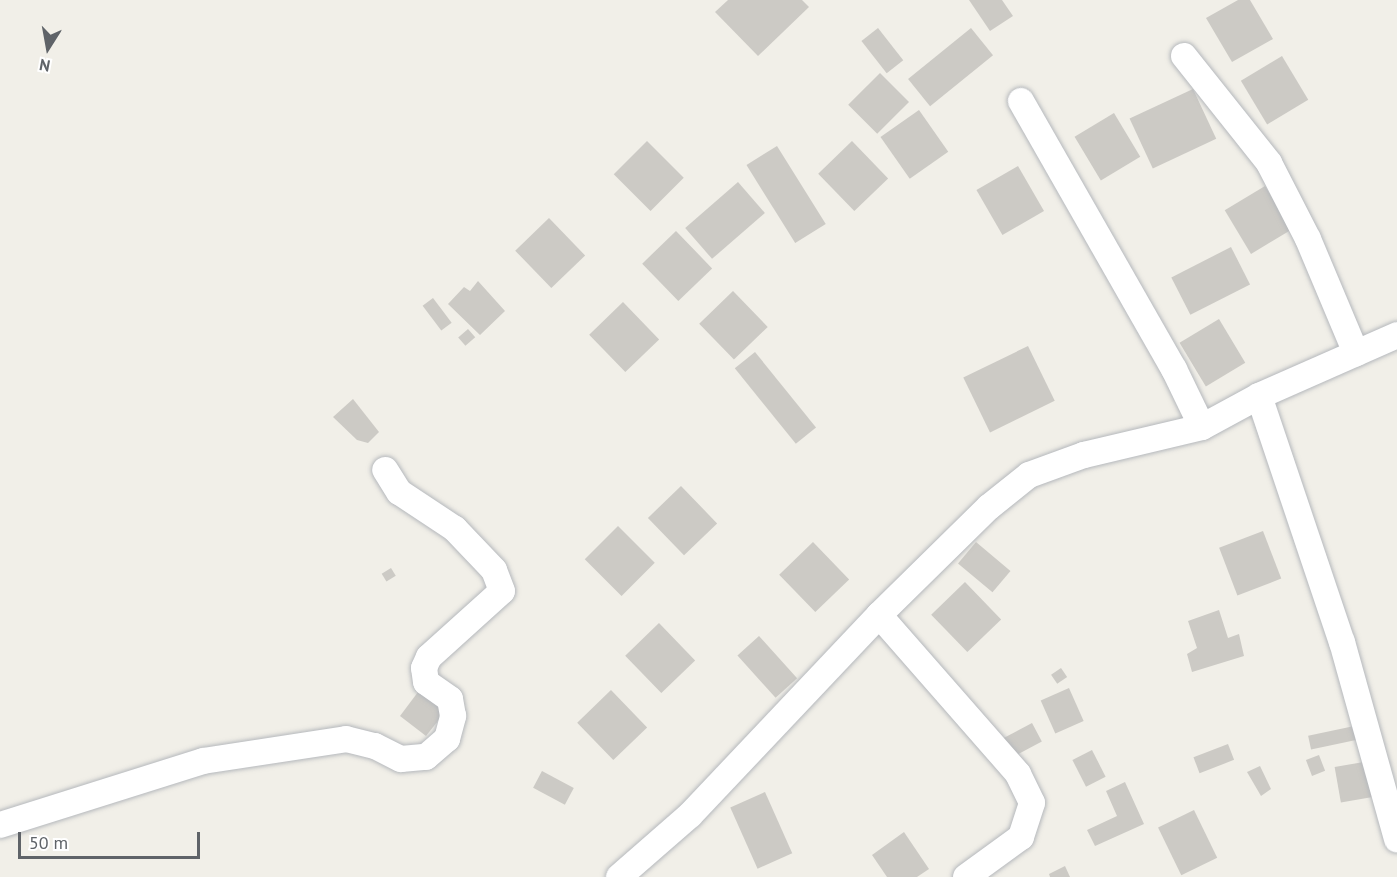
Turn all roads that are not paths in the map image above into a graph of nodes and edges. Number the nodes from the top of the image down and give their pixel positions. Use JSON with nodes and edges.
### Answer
{"nodes":[{"id":1,"x":1184,"y":56,"type":"dead end"},
{"id":2,"x":1021,"y":101,"type":"dead end"},
{"id":3,"x":1397,"y":335,"type":"edge"},
{"id":4,"x":1356,"y":353,"type":"junction"},
{"id":5,"x":1259,"y":396,"type":"junction"},
{"id":6,"x":1202,"y":426,"type":"junction"},
{"id":7,"x":385,"y":470,"type":"dead end"},
{"id":8,"x":879,"y":615,"type":"junction"},
{"id":9,"x":0,"y":825,"type":"edge"},
{"id":10,"x":1397,"y":839,"type":"edge"},
{"id":11,"x":619,"y":877,"type":"edge"},
{"id":12,"x":966,"y":877,"type":"edge"}],
"edges":[{"from":1,"to":4,"type":"street"},
{"from":2,"to":6,"type":"street"},
{"from":3,"to":4,"type":"street"},
{"from":4,"to":5,"type":"street"},
{"from":5,"to":6,"type":"street"},
{"from":5,"to":10,"type":"street"},
{"from":6,"to":8,"type":"street"},
{"from":7,"to":9,"type":"street"},
{"from":8,"to":11,"type":"street"},
{"from":8,"to":12,"type":"street"}]}
